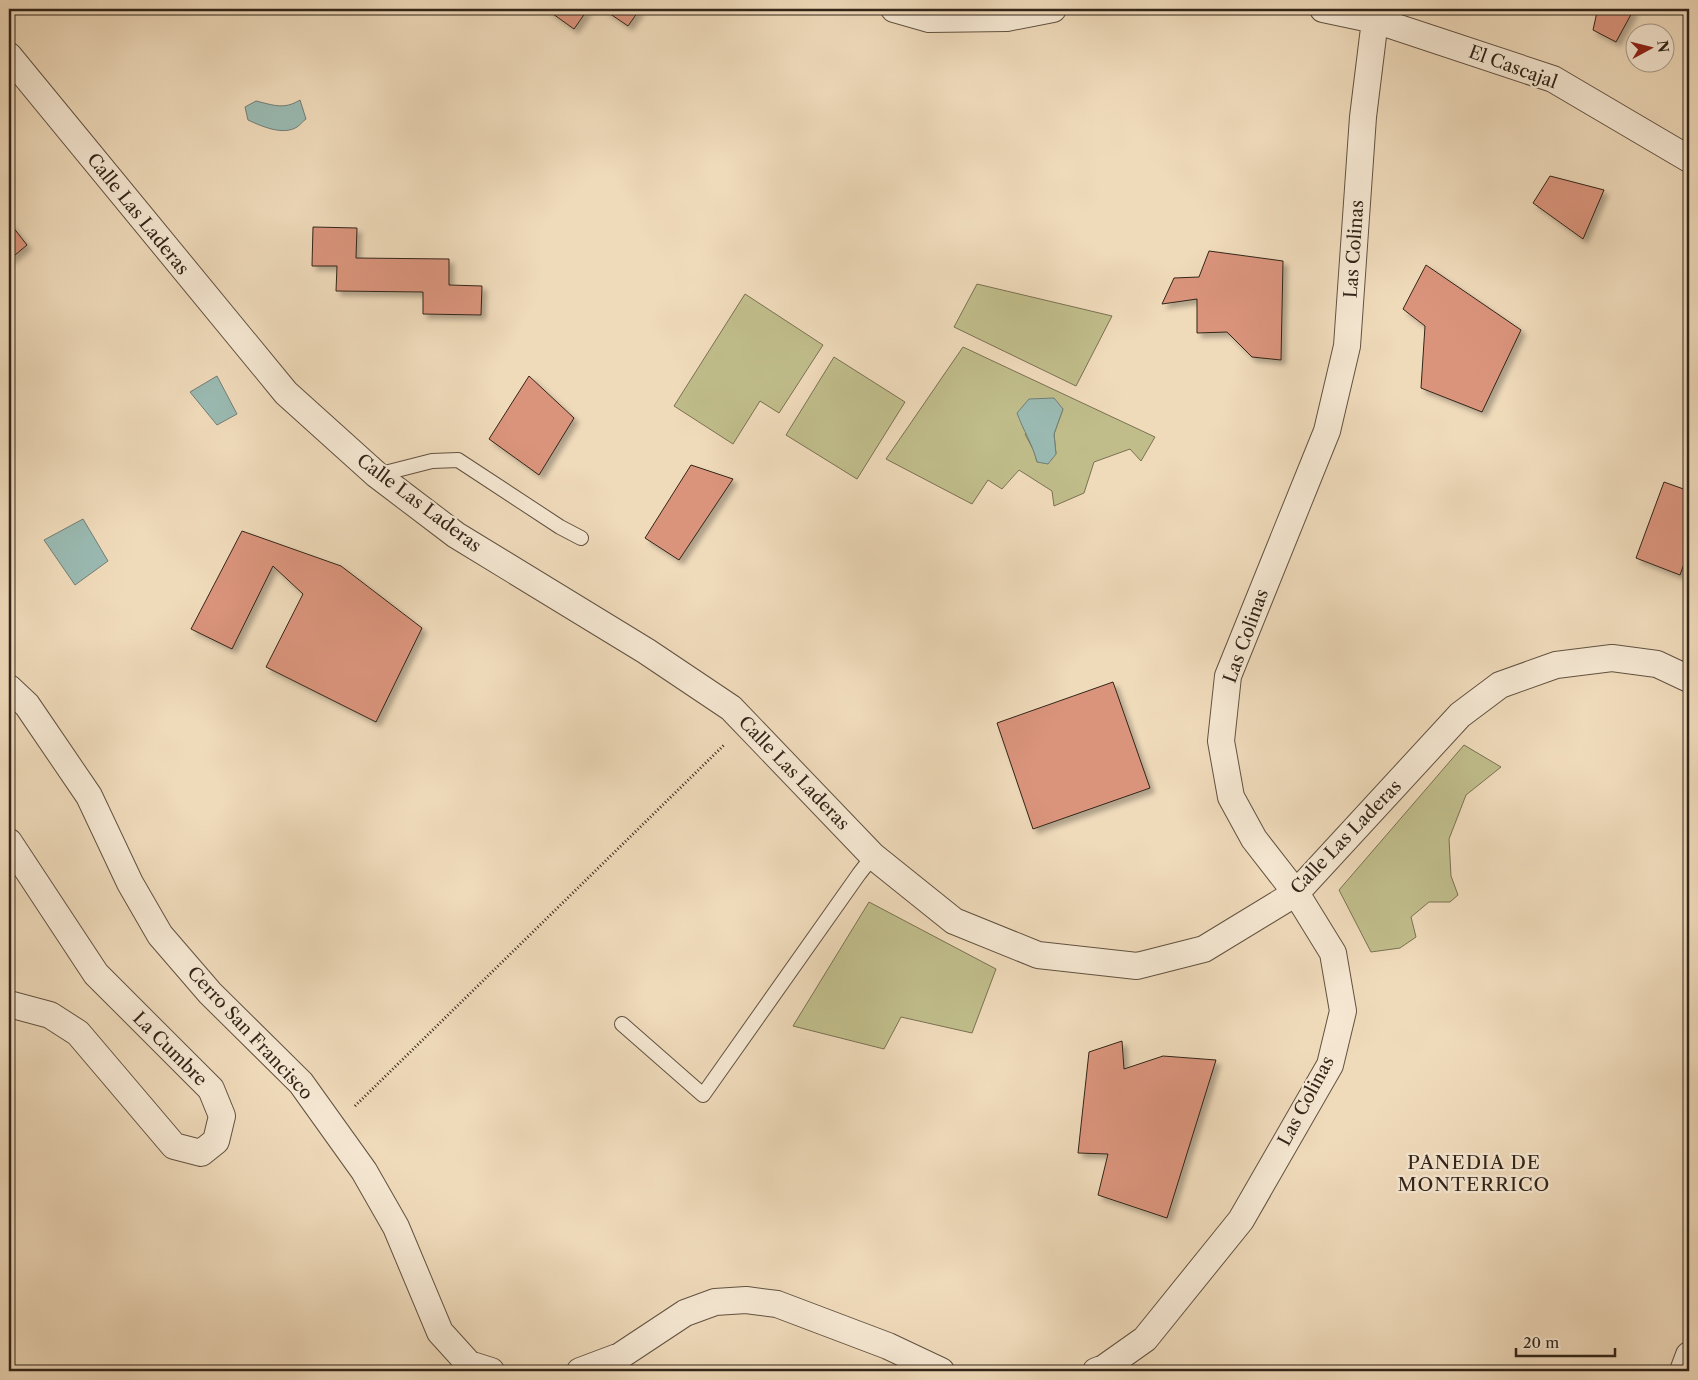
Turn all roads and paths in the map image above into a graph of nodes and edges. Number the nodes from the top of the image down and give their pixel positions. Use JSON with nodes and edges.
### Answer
{"nodes":[{"id":1,"x":894,"y":9,"type":"edge"},
{"id":2,"x":1053,"y":9,"type":"edge"},
{"id":3,"x":1323,"y":9,"type":"edge"},
{"id":4,"x":1377,"y":14,"type":"edge"},
{"id":5,"x":9,"y":56,"type":"edge"},
{"id":6,"x":1689,"y":159,"type":"edge"},
{"id":7,"x":377,"y":475,"type":"junction"},
{"id":8,"x":581,"y":538,"type":"dead end"},
{"id":9,"x":1689,"y":679,"type":"edge"},
{"id":10,"x":9,"y":688,"type":"edge"},
{"id":11,"x":747,"y":724,"type":"junction"},
{"id":12,"x":9,"y":842,"type":"edge"},
{"id":13,"x":873,"y":856,"type":"junction"},
{"id":14,"x":1296,"y":893,"type":"junction"},
{"id":15,"x":9,"y":1004,"type":"edge"},
{"id":16,"x":622,"y":1024,"type":"dead end"},
{"id":17,"x":334,"y":1128,"type":"junction"},
{"id":18,"x":888,"y":1346,"type":"junction"},
{"id":19,"x":1689,"y":1354,"type":"edge"},
{"id":20,"x":491,"y":1371,"type":"edge"},
{"id":21,"x":580,"y":1371,"type":"edge"},
{"id":22,"x":893,"y":1371,"type":"edge"},
{"id":23,"x":941,"y":1371,"type":"edge"},
{"id":24,"x":1096,"y":1371,"type":"edge"},
{"id":25,"x":1683,"y":1371,"type":"edge"}],
"edges":[{"from":1,"to":2,"type":"street"},
{"from":3,"to":4,"type":"street","name":"El Cascajal"},
{"from":4,"to":6,"type":"street","name":"El Cascajal"},
{"from":4,"to":14,"type":"street","name":"Las Colinas"},
{"from":5,"to":7,"type":"street","name":"Calle Las Laderas"},
{"from":7,"to":8,"type":"lane"},
{"from":7,"to":11,"type":"street","name":"Calle Las Laderas"},
{"from":9,"to":14,"type":"street","name":"Calle Las Laderas"},
{"from":10,"to":17,"type":"street","name":"Cerro San Francisco"},
{"from":11,"to":13,"type":"street","name":"Calle Las Laderas"},
{"from":11,"to":17,"type":"path"},
{"from":12,"to":15,"type":"street","name":"La Cumbre"},
{"from":13,"to":14,"type":"street","name":"Calle Las Laderas"},
{"from":13,"to":16,"type":"lane"},
{"from":14,"to":24,"type":"street","name":"Las Colinas"},
{"from":17,"to":20,"type":"street","name":"Cerro San Francisco"},
{"from":18,"to":21,"type":"street"},
{"from":18,"to":22,"type":"street"},
{"from":18,"to":23,"type":"street"},
{"from":19,"to":25,"type":"street"}]}
